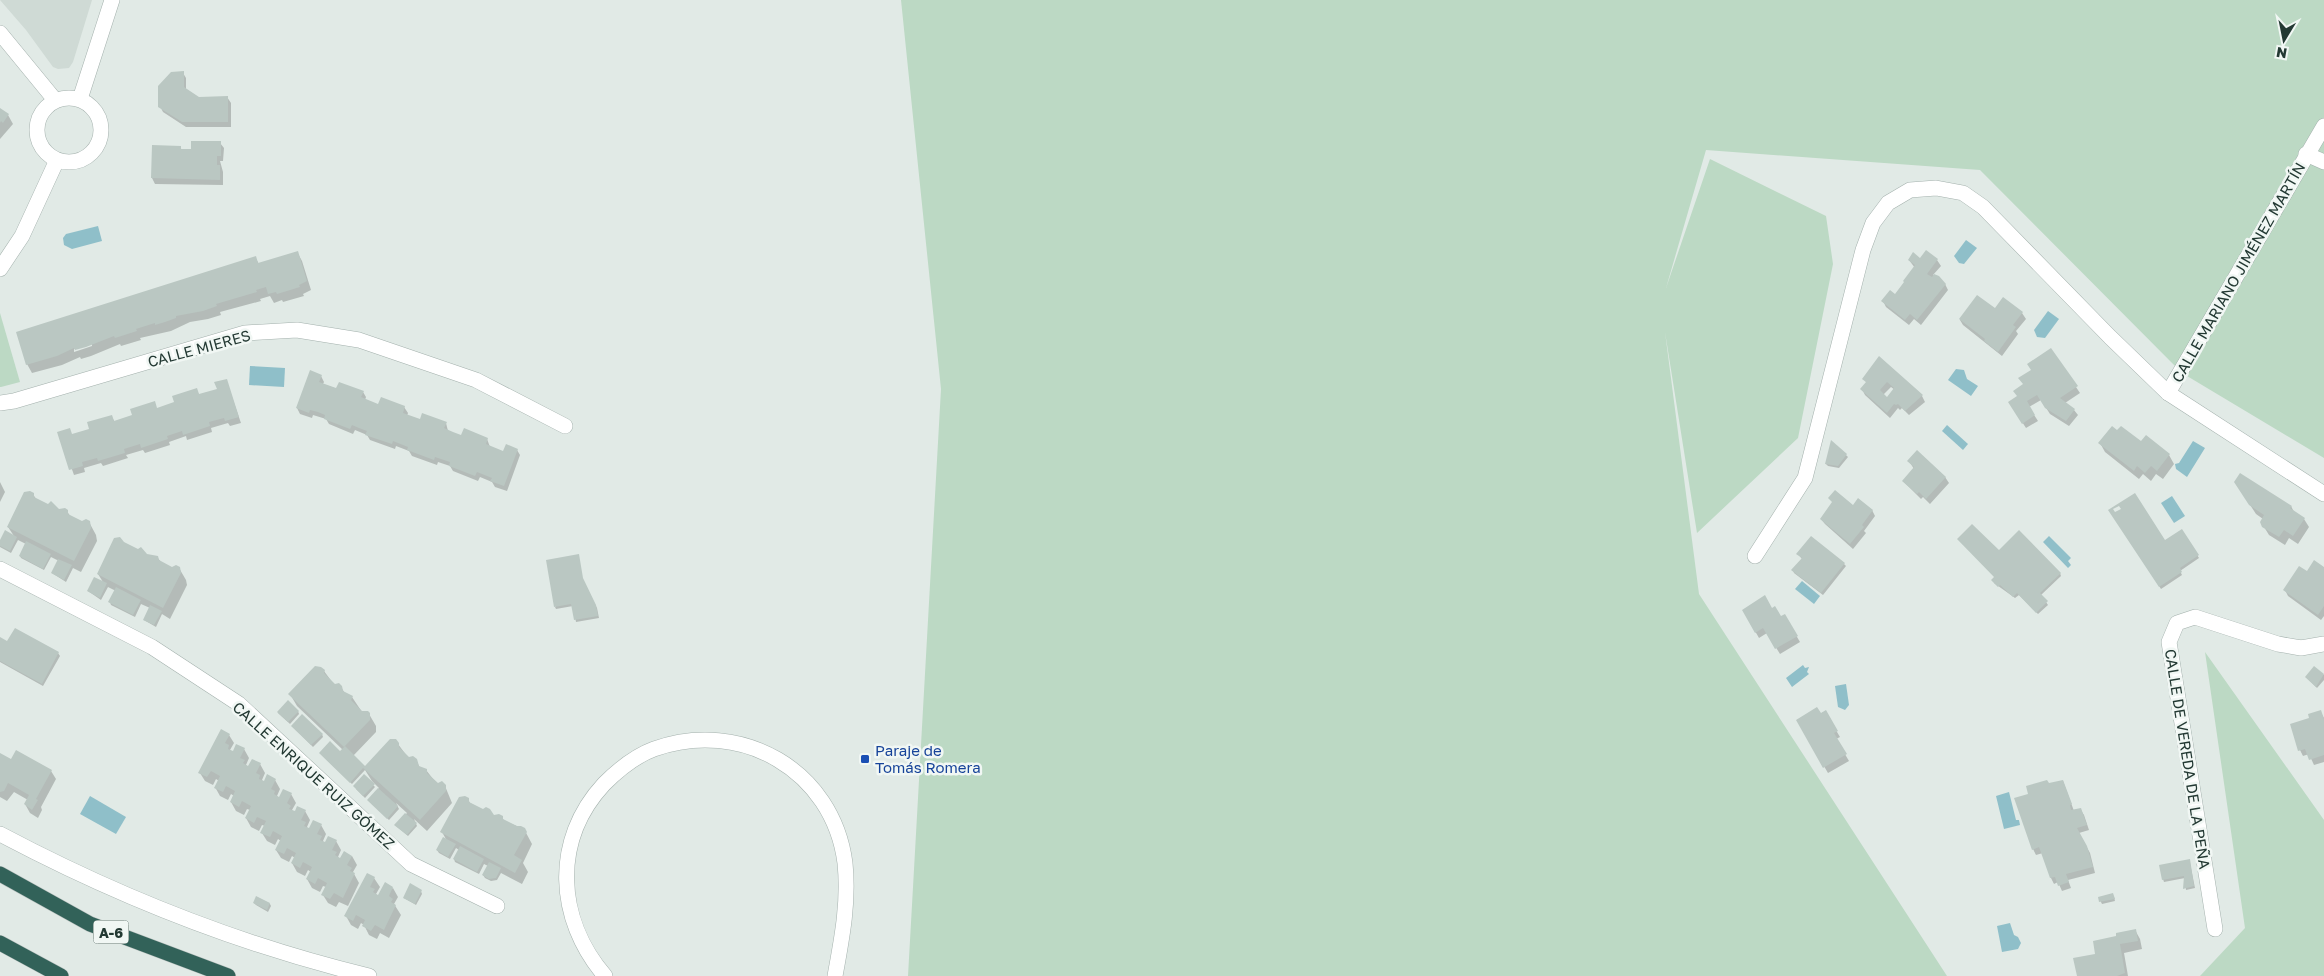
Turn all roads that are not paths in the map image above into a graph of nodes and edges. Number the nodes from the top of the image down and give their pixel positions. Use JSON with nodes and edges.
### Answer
{"nodes":[{"id":1,"x":112,"y":0,"type":"edge"},
{"id":2,"x":0,"y":33,"type":"edge"},
{"id":3,"x":55,"y":100,"type":"junction"},
{"id":4,"x":80,"y":100,"type":"junction"},
{"id":5,"x":2324,"y":126,"type":"edge"},
{"id":6,"x":2306,"y":154,"type":"junction"},
{"id":7,"x":57,"y":160,"type":"junction"},
{"id":8,"x":2324,"y":162,"type":"edge"},
{"id":9,"x":0,"y":269,"type":"edge"},
{"id":10,"x":2168,"y":392,"type":"junction"},
{"id":11,"x":0,"y":403,"type":"edge"},
{"id":12,"x":565,"y":426,"type":"dead end"},
{"id":13,"x":2324,"y":494,"type":"edge"},
{"id":14,"x":1755,"y":556,"type":"dead end"},
{"id":15,"x":0,"y":569,"type":"edge"},
{"id":16,"x":2324,"y":644,"type":"edge"},
{"id":17,"x":0,"y":834,"type":"edge"},
{"id":18,"x":0,"y":874,"type":"edge"},
{"id":19,"x":497,"y":906,"type":"dead end"},
{"id":20,"x":2215,"y":929,"type":"dead end"},
{"id":21,"x":0,"y":943,"type":"edge"},
{"id":22,"x":61,"y":976,"type":"edge"},
{"id":23,"x":228,"y":976,"type":"edge"},
{"id":24,"x":369,"y":976,"type":"edge"},
{"id":25,"x":605,"y":976,"type":"edge"},
{"id":26,"x":835,"y":976,"type":"edge"}],
"edges":[{"from":1,"to":4,"type":"street"},
{"from":2,"to":3,"type":"street"},
{"from":3,"to":4,"type":"street"},
{"from":3,"to":7,"type":"street"},
{"from":4,"to":7,"type":"street"},
{"from":5,"to":6,"type":"street","name":"CALLE MARIANO JIMÉNEZ MARTÍN"},
{"from":6,"to":8,"type":"street"},
{"from":6,"to":10,"type":"street","name":"CALLE MARIANO JIMÉNEZ MARTÍN"},
{"from":7,"to":9,"type":"street"},
{"from":10,"to":13,"type":"street"},
{"from":10,"to":14,"type":"street"},
{"from":11,"to":12,"type":"street","name":"CALLE MIERES"},
{"from":15,"to":19,"type":"street","name":"CALLE ENRIQUE RUIZ GÓMEZ"},
{"from":16,"to":20,"type":"street","name":"CALLE DE VEREDA DE LA PEÑA"},
{"from":17,"to":24,"type":"street"},
{"from":18,"to":23,"type":"highway","number":"A-6"},
{"from":21,"to":22,"type":"highway"},
{"from":25,"to":26,"type":"street"}]}
